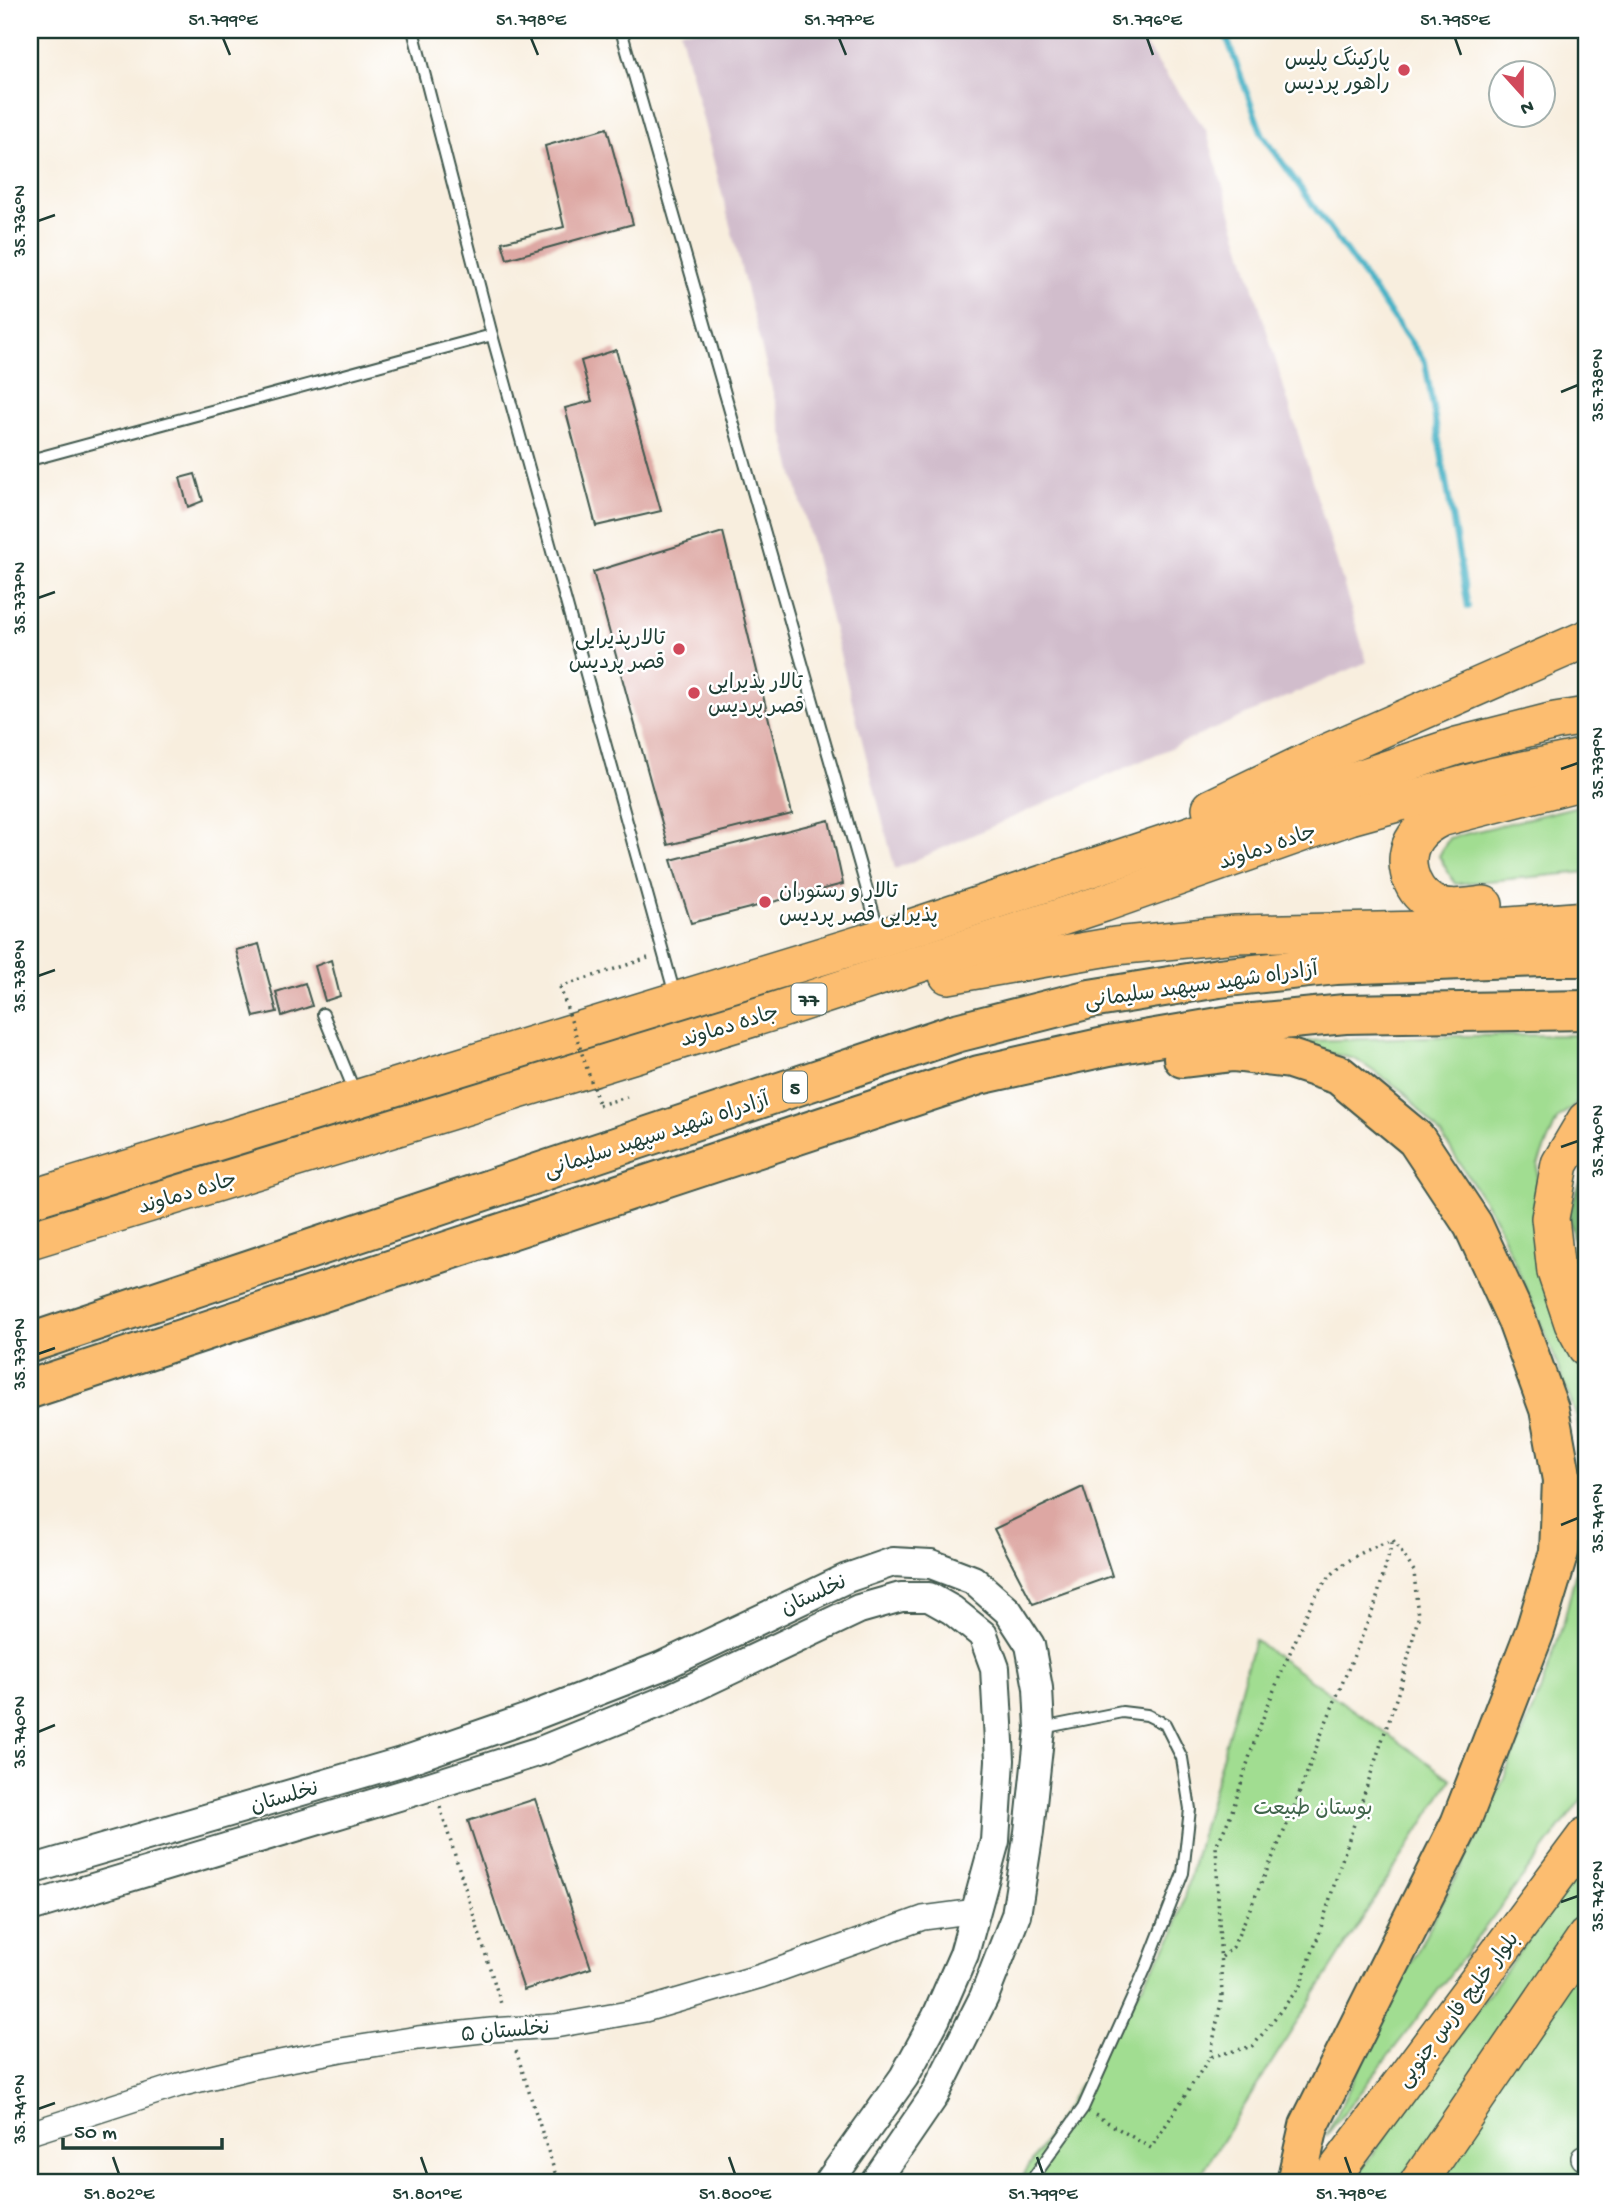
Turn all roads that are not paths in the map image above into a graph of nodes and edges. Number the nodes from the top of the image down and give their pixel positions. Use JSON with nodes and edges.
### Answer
{"nodes":[{"id":1,"x":413,"y":30,"type":"edge"},
{"id":2,"x":621,"y":30,"type":"edge"},
{"id":3,"x":492,"y":335,"type":"junction"},
{"id":4,"x":30,"y":460,"type":"edge"},
{"id":5,"x":1586,"y":639,"type":"edge"},
{"id":6,"x":1586,"y":716,"type":"edge"},
{"id":7,"x":1586,"y":757,"type":"edge"},
{"id":8,"x":1586,"y":780,"type":"edge"},
{"id":9,"x":1076,"y":873,"type":"junction"},
{"id":10,"x":1586,"y":895,"type":"edge"},
{"id":11,"x":1586,"y":920,"type":"edge"},
{"id":12,"x":881,"y":938,"type":"junction"},
{"id":13,"x":1586,"y":957,"type":"edge"},
{"id":14,"x":677,"y":1001,"type":"junction"},
{"id":15,"x":1586,"y":1010,"type":"edge"},
{"id":16,"x":772,"y":1012,"type":"junction"},
{"id":17,"x":323,"y":1014,"type":"dead end"},
{"id":18,"x":979,"y":1075,"type":"junction"},
{"id":19,"x":357,"y":1097,"type":"junction"},
{"id":20,"x":1586,"y":1120,"type":"edge"},
{"id":21,"x":30,"y":1199,"type":"edge"},
{"id":22,"x":30,"y":1240,"type":"edge"},
{"id":23,"x":30,"y":1343,"type":"edge"},
{"id":24,"x":1586,"y":1347,"type":"edge"},
{"id":25,"x":30,"y":1389,"type":"edge"},
{"id":26,"x":1040,"y":1728,"type":"junction"},
{"id":27,"x":1586,"y":1836,"type":"edge"},
{"id":28,"x":30,"y":1870,"type":"edge"},
{"id":29,"x":30,"y":1907,"type":"edge"},
{"id":30,"x":976,"y":1911,"type":"junction"},
{"id":31,"x":1586,"y":1937,"type":"edge"},
{"id":32,"x":1586,"y":1965,"type":"edge"},
{"id":33,"x":1538,"y":2009,"type":"junction"},
{"id":34,"x":30,"y":2133,"type":"edge"},
{"id":35,"x":830,"y":2182,"type":"edge"},
{"id":36,"x":875,"y":2182,"type":"edge"},
{"id":37,"x":1030,"y":2182,"type":"edge"},
{"id":38,"x":1296,"y":2182,"type":"edge"},
{"id":39,"x":1328,"y":2182,"type":"edge"},
{"id":40,"x":1419,"y":2182,"type":"edge"}],
"edges":[{"from":1,"to":3,"type":"lane"},
{"from":2,"to":12,"type":"lane"},
{"from":3,"to":4,"type":"lane"},
{"from":3,"to":14,"type":"lane"},
{"from":5,"to":9,"type":"highway"},
{"from":6,"to":9,"type":"highway","name":"جاده دماوند","number":"77"},
{"from":7,"to":16,"type":"highway","name":"جاده دماوند","number":"77"},
{"from":8,"to":10,"type":"highway"},
{"from":9,"to":12,"type":"highway","name":"جاده دماوند","number":"77"},
{"from":11,"to":16,"type":"highway"},
{"from":12,"to":14,"type":"highway","name":"جاده دماوند","number":"77"},
{"from":13,"to":23,"type":"highway","name":"آزادراه شهید سپهبد سلیمانی","number":"5"},
{"from":14,"to":19,"type":"highway","name":"جاده دماوند","number":"77"},
{"from":15,"to":18,"type":"highway","number":"5"},
{"from":16,"to":22,"type":"highway","name":"جاده دماوند","number":"77"},
{"from":17,"to":19,"type":"lane"},
{"from":18,"to":25,"type":"highway","number":"5"},
{"from":18,"to":38,"type":"highway"},
{"from":19,"to":21,"type":"highway","name":"جاده دماوند","number":"77"},
{"from":20,"to":24,"type":"highway"},
{"from":26,"to":28,"type":"street","name":"نخلستان"},
{"from":26,"to":36,"type":"street","name":"نخلستان"},
{"from":26,"to":37,"type":"lane"},
{"from":27,"to":39,"type":"highway","name":"بلوار خلیج فارس جنوبی"},
{"from":29,"to":30,"type":"street","name":"نخلستان"},
{"from":30,"to":34,"type":"street","name":"نخلستان ۵"},
{"from":30,"to":35,"type":"street","name":"نخلستان"},
{"from":31,"to":33,"type":"highway"},
{"from":32,"to":33,"type":"highway"},
{"from":33,"to":40,"type":"highway"}]}
